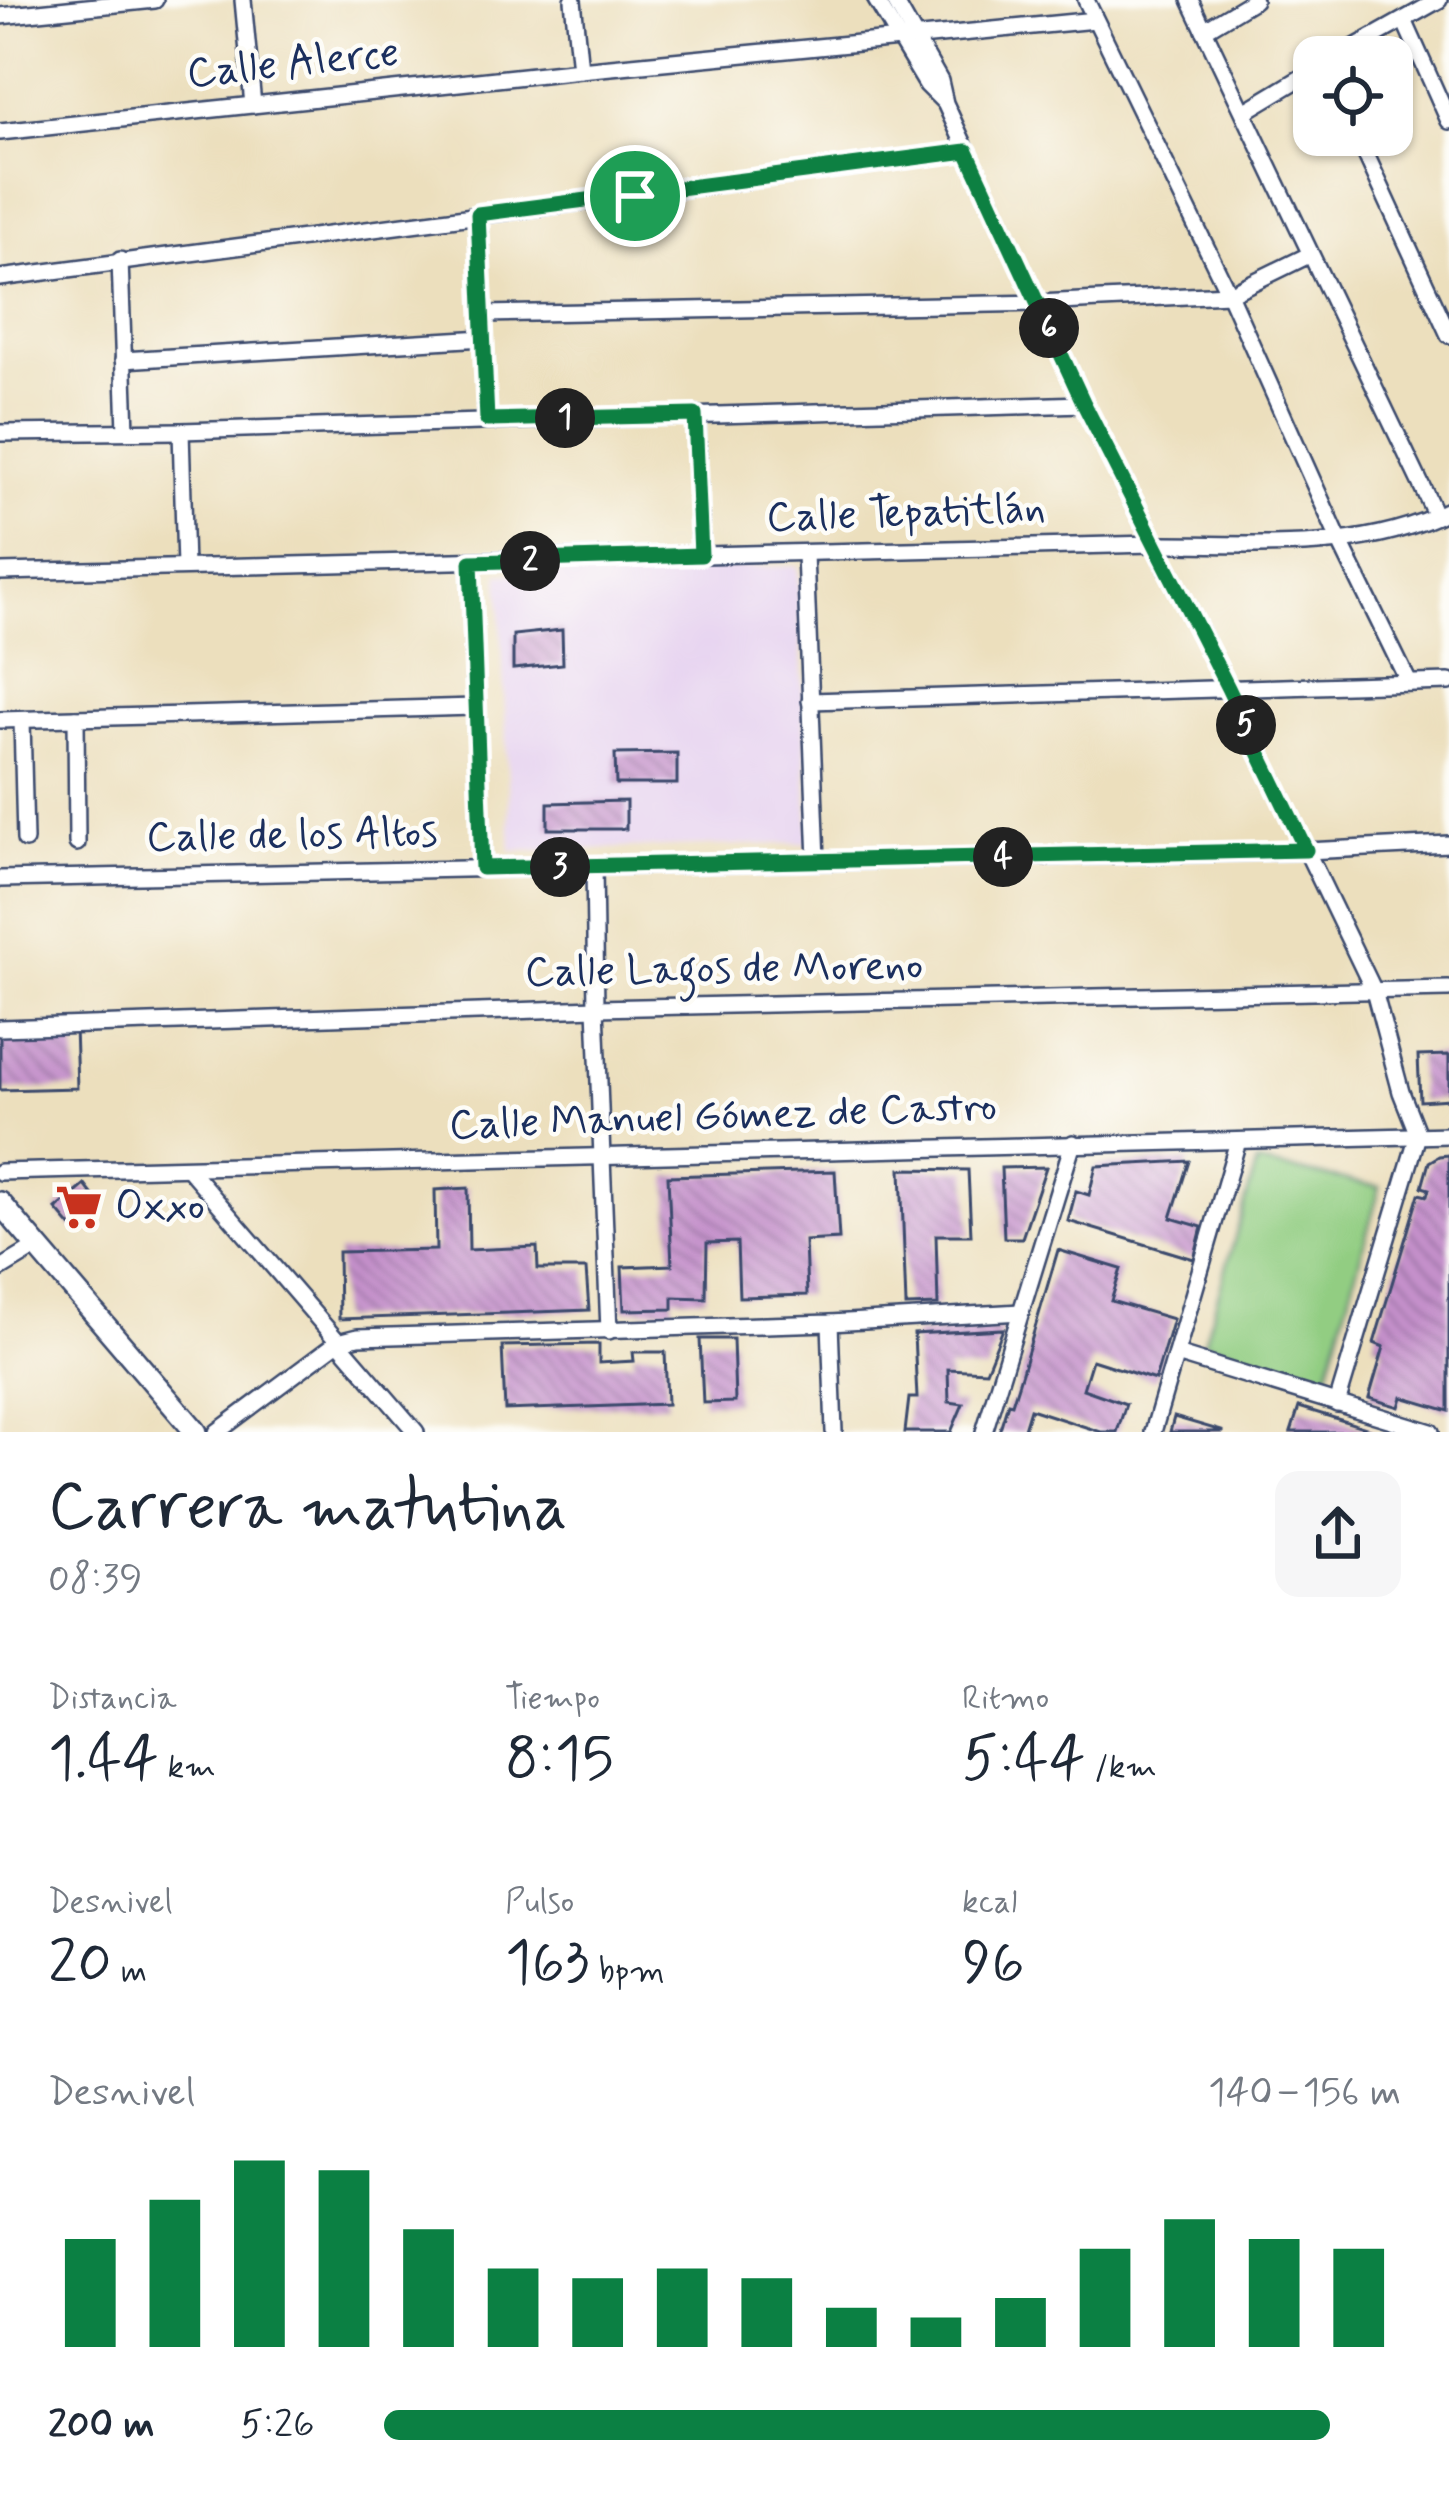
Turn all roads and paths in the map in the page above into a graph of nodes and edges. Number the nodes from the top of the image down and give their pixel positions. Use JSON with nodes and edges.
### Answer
{"nodes":[{"id":1,"x":155,"y":0,"type":"edge"},
{"id":2,"x":243,"y":0,"type":"edge"},
{"id":3,"x":573,"y":0,"type":"edge"},
{"id":4,"x":877,"y":0,"type":"edge"},
{"id":5,"x":894,"y":0,"type":"edge"},
{"id":6,"x":1086,"y":0,"type":"edge"},
{"id":7,"x":1190,"y":0,"type":"edge"},
{"id":8,"x":1254,"y":0,"type":"edge"},
{"id":9,"x":1438,"y":0,"type":"edge"},
{"id":10,"x":0,"y":16,"type":"edge"},
{"id":11,"x":1095,"y":20,"type":"junction"},
{"id":12,"x":1404,"y":20,"type":"junction"},
{"id":13,"x":1204,"y":30,"type":"junction"},
{"id":14,"x":1375,"y":36,"type":"edge"},
{"id":15,"x":908,"y":39,"type":"junction"},
{"id":16,"x":580,"y":70,"type":"junction"},
{"id":17,"x":1293,"y":83,"type":"edge"},
{"id":18,"x":253,"y":105,"type":"junction"},
{"id":19,"x":1244,"y":112,"type":"junction"},
{"id":20,"x":1449,"y":121,"type":"edge"},
{"id":21,"x":0,"y":132,"type":"edge"},
{"id":22,"x":967,"y":151,"type":"junction"},
{"id":23,"x":1367,"y":156,"type":"edge"},
{"id":24,"x":478,"y":214,"type":"junction"},
{"id":25,"x":1309,"y":256,"type":"junction"},
{"id":26,"x":120,"y":260,"type":"junction"},
{"id":27,"x":0,"y":278,"type":"edge"},
{"id":28,"x":1229,"y":295,"type":"junction"},
{"id":29,"x":1038,"y":303,"type":"junction"},
{"id":30,"x":484,"y":314,"type":"junction"},
{"id":31,"x":1449,"y":335,"type":"edge"},
{"id":32,"x":484,"y":338,"type":"junction"},
{"id":33,"x":123,"y":360,"type":"junction"},
{"id":34,"x":1084,"y":404,"type":"junction"},
{"id":35,"x":695,"y":415,"type":"junction"},
{"id":36,"x":487,"y":420,"type":"junction"},
{"id":37,"x":181,"y":430,"type":"junction"},
{"id":38,"x":126,"y":431,"type":"junction"},
{"id":39,"x":0,"y":433,"type":"edge"},
{"id":40,"x":1443,"y":513,"type":"edge"},
{"id":41,"x":1340,"y":542,"type":"junction"},
{"id":42,"x":1153,"y":544,"type":"junction"},
{"id":43,"x":806,"y":554,"type":"junction"},
{"id":44,"x":701,"y":555,"type":"junction"},
{"id":45,"x":471,"y":562,"type":"junction"},
{"id":46,"x":185,"y":567,"type":"junction"},
{"id":47,"x":0,"y":572,"type":"edge"},
{"id":48,"x":1449,"y":682,"type":"edge"},
{"id":49,"x":1408,"y":683,"type":"junction"},
{"id":50,"x":1228,"y":688,"type":"junction"},
{"id":51,"x":810,"y":701,"type":"junction"},
{"id":52,"x":475,"y":707,"type":"junction"},
{"id":53,"x":76,"y":718,"type":"junction"},
{"id":54,"x":0,"y":720,"type":"edge"},
{"id":55,"x":22,"y":720,"type":"junction"},
{"id":56,"x":26,"y":840,"type":"dead end"},
{"id":57,"x":77,"y":843,"type":"dead end"},
{"id":58,"x":1449,"y":844,"type":"edge"},
{"id":59,"x":1306,"y":850,"type":"junction"},
{"id":60,"x":817,"y":861,"type":"junction"},
{"id":61,"x":594,"y":866,"type":"junction"},
{"id":62,"x":482,"y":868,"type":"junction"},
{"id":63,"x":0,"y":879,"type":"edge"},
{"id":64,"x":1449,"y":989,"type":"edge"},
{"id":65,"x":1374,"y":991,"type":"junction"},
{"id":66,"x":596,"y":1008,"type":"junction"},
{"id":67,"x":0,"y":1028,"type":"edge"},
{"id":68,"x":1449,"y":1135,"type":"edge"},
{"id":69,"x":1418,"y":1136,"type":"junction"},
{"id":70,"x":1238,"y":1141,"type":"junction"},
{"id":71,"x":1073,"y":1143,"type":"junction"},
{"id":72,"x":602,"y":1155,"type":"junction"},
{"id":73,"x":189,"y":1169,"type":"junction"},
{"id":74,"x":0,"y":1172,"type":"edge"},
{"id":75,"x":0,"y":1203,"type":"edge"},
{"id":76,"x":38,"y":1246,"type":"junction"},
{"id":77,"x":0,"y":1269,"type":"edge"},
{"id":78,"x":1021,"y":1312,"type":"junction"},
{"id":79,"x":830,"y":1324,"type":"junction"},
{"id":80,"x":609,"y":1330,"type":"junction"},
{"id":81,"x":338,"y":1342,"type":"junction"},
{"id":82,"x":1176,"y":1354,"type":"junction"},
{"id":83,"x":1337,"y":1404,"type":"junction"},
{"id":84,"x":196,"y":1432,"type":"edge"},
{"id":85,"x":217,"y":1432,"type":"edge"},
{"id":86,"x":416,"y":1432,"type":"edge"},
{"id":87,"x":834,"y":1432,"type":"edge"},
{"id":88,"x":985,"y":1432,"type":"edge"},
{"id":89,"x":1153,"y":1432,"type":"edge"},
{"id":90,"x":1430,"y":1432,"type":"edge"}],
"edges":[{"from":1,"to":10,"type":"street"},
{"from":2,"to":18,"type":"street"},
{"from":3,"to":16,"type":"street"},
{"from":4,"to":15,"type":"street"},
{"from":5,"to":15,"type":"street"},
{"from":6,"to":11,"type":"street"},
{"from":7,"to":13,"type":"street"},
{"from":8,"to":13,"type":"street"},
{"from":9,"to":12,"type":"street"},
{"from":11,"to":15,"type":"street","name":"Calle Alerce"},
{"from":11,"to":28,"type":"street"},
{"from":12,"to":14,"type":"street"},
{"from":12,"to":20,"type":"street"},
{"from":13,"to":19,"type":"street"},
{"from":15,"to":16,"type":"street","name":"Calle Alerce"},
{"from":15,"to":22,"type":"street"},
{"from":16,"to":18,"type":"street","name":"Calle Alerce"},
{"from":17,"to":19,"type":"street"},
{"from":18,"to":21,"type":"street","name":"Calle Alerce"},
{"from":19,"to":25,"type":"street"},
{"from":22,"to":24,"type":"street"},
{"from":22,"to":29,"type":"street"},
{"from":23,"to":31,"type":"street"},
{"from":24,"to":26,"type":"street"},
{"from":24,"to":30,"type":"street"},
{"from":25,"to":28,"type":"street"},
{"from":25,"to":40,"type":"street"},
{"from":26,"to":27,"type":"street"},
{"from":26,"to":33,"type":"street"},
{"from":28,"to":29,"type":"street"},
{"from":28,"to":41,"type":"street"},
{"from":29,"to":30,"type":"street"},
{"from":29,"to":34,"type":"street"},
{"from":30,"to":32,"type":"street"},
{"from":32,"to":33,"type":"street"},
{"from":32,"to":36,"type":"street"},
{"from":33,"to":38,"type":"street"},
{"from":34,"to":35,"type":"street"},
{"from":34,"to":42,"type":"street"},
{"from":35,"to":36,"type":"street"},
{"from":35,"to":44,"type":"street"},
{"from":36,"to":37,"type":"street"},
{"from":37,"to":38,"type":"street"},
{"from":37,"to":46,"type":"street"},
{"from":38,"to":39,"type":"street"},
{"from":40,"to":41,"type":"street","name":"Calle Tepatitlán"},
{"from":41,"to":42,"type":"street","name":"Calle Tepatitlán"},
{"from":41,"to":49,"type":"street"},
{"from":42,"to":43,"type":"street","name":"Calle Tepatitlán"},
{"from":42,"to":50,"type":"street"},
{"from":43,"to":44,"type":"street","name":"Calle Tepatitlán"},
{"from":43,"to":51,"type":"street"},
{"from":44,"to":45,"type":"street","name":"Calle Tepatitlán"},
{"from":45,"to":46,"type":"street","name":"Calle Tepatitlán"},
{"from":45,"to":52,"type":"street"},
{"from":46,"to":47,"type":"street","name":"Calle Tepatitlán"},
{"from":48,"to":49,"type":"street"},
{"from":49,"to":50,"type":"street"},
{"from":50,"to":51,"type":"street"},
{"from":50,"to":59,"type":"street"},
{"from":51,"to":60,"type":"street"},
{"from":52,"to":53,"type":"street"},
{"from":52,"to":62,"type":"street"},
{"from":53,"to":55,"type":"street"},
{"from":53,"to":57,"type":"street"},
{"from":54,"to":55,"type":"street"},
{"from":55,"to":56,"type":"street"},
{"from":58,"to":59,"type":"street","name":"Calle de los Altos"},
{"from":59,"to":60,"type":"street","name":"Calle de los Altos"},
{"from":59,"to":65,"type":"street"},
{"from":60,"to":61,"type":"street","name":"Calle de los Altos"},
{"from":61,"to":62,"type":"street","name":"Calle de los Altos"},
{"from":61,"to":66,"type":"street"},
{"from":62,"to":63,"type":"street","name":"Calle de los Altos"},
{"from":64,"to":65,"type":"street","name":"Calle Lagos de Moreno"},
{"from":65,"to":66,"type":"street","name":"Calle Lagos de Moreno"},
{"from":65,"to":69,"type":"street"},
{"from":66,"to":67,"type":"street","name":"Calle Lagos de Moreno"},
{"from":66,"to":72,"type":"street"},
{"from":68,"to":69,"type":"street","name":"Calle Manuel Gómez de Castro"},
{"from":69,"to":70,"type":"street","name":"Calle Manuel Gómez de Castro"},
{"from":69,"to":83,"type":"street"},
{"from":70,"to":71,"type":"street","name":"Calle Manuel Gómez de Castro"},
{"from":70,"to":82,"type":"street"},
{"from":71,"to":72,"type":"street","name":"Calle Manuel Gómez de Castro"},
{"from":71,"to":78,"type":"street"},
{"from":72,"to":73,"type":"street","name":"Calle Manuel Gómez de Castro"},
{"from":72,"to":80,"type":"street"},
{"from":73,"to":74,"type":"street","name":"Calle Manuel Gómez de Castro"},
{"from":73,"to":81,"type":"street"},
{"from":75,"to":76,"type":"street"},
{"from":76,"to":77,"type":"street"},
{"from":76,"to":84,"type":"street"},
{"from":78,"to":79,"type":"street"},
{"from":78,"to":88,"type":"street"},
{"from":79,"to":80,"type":"street"},
{"from":79,"to":87,"type":"street"},
{"from":80,"to":81,"type":"street"},
{"from":81,"to":85,"type":"street"},
{"from":81,"to":86,"type":"street"},
{"from":82,"to":83,"type":"street"},
{"from":82,"to":89,"type":"street"},
{"from":83,"to":90,"type":"street"}]}
